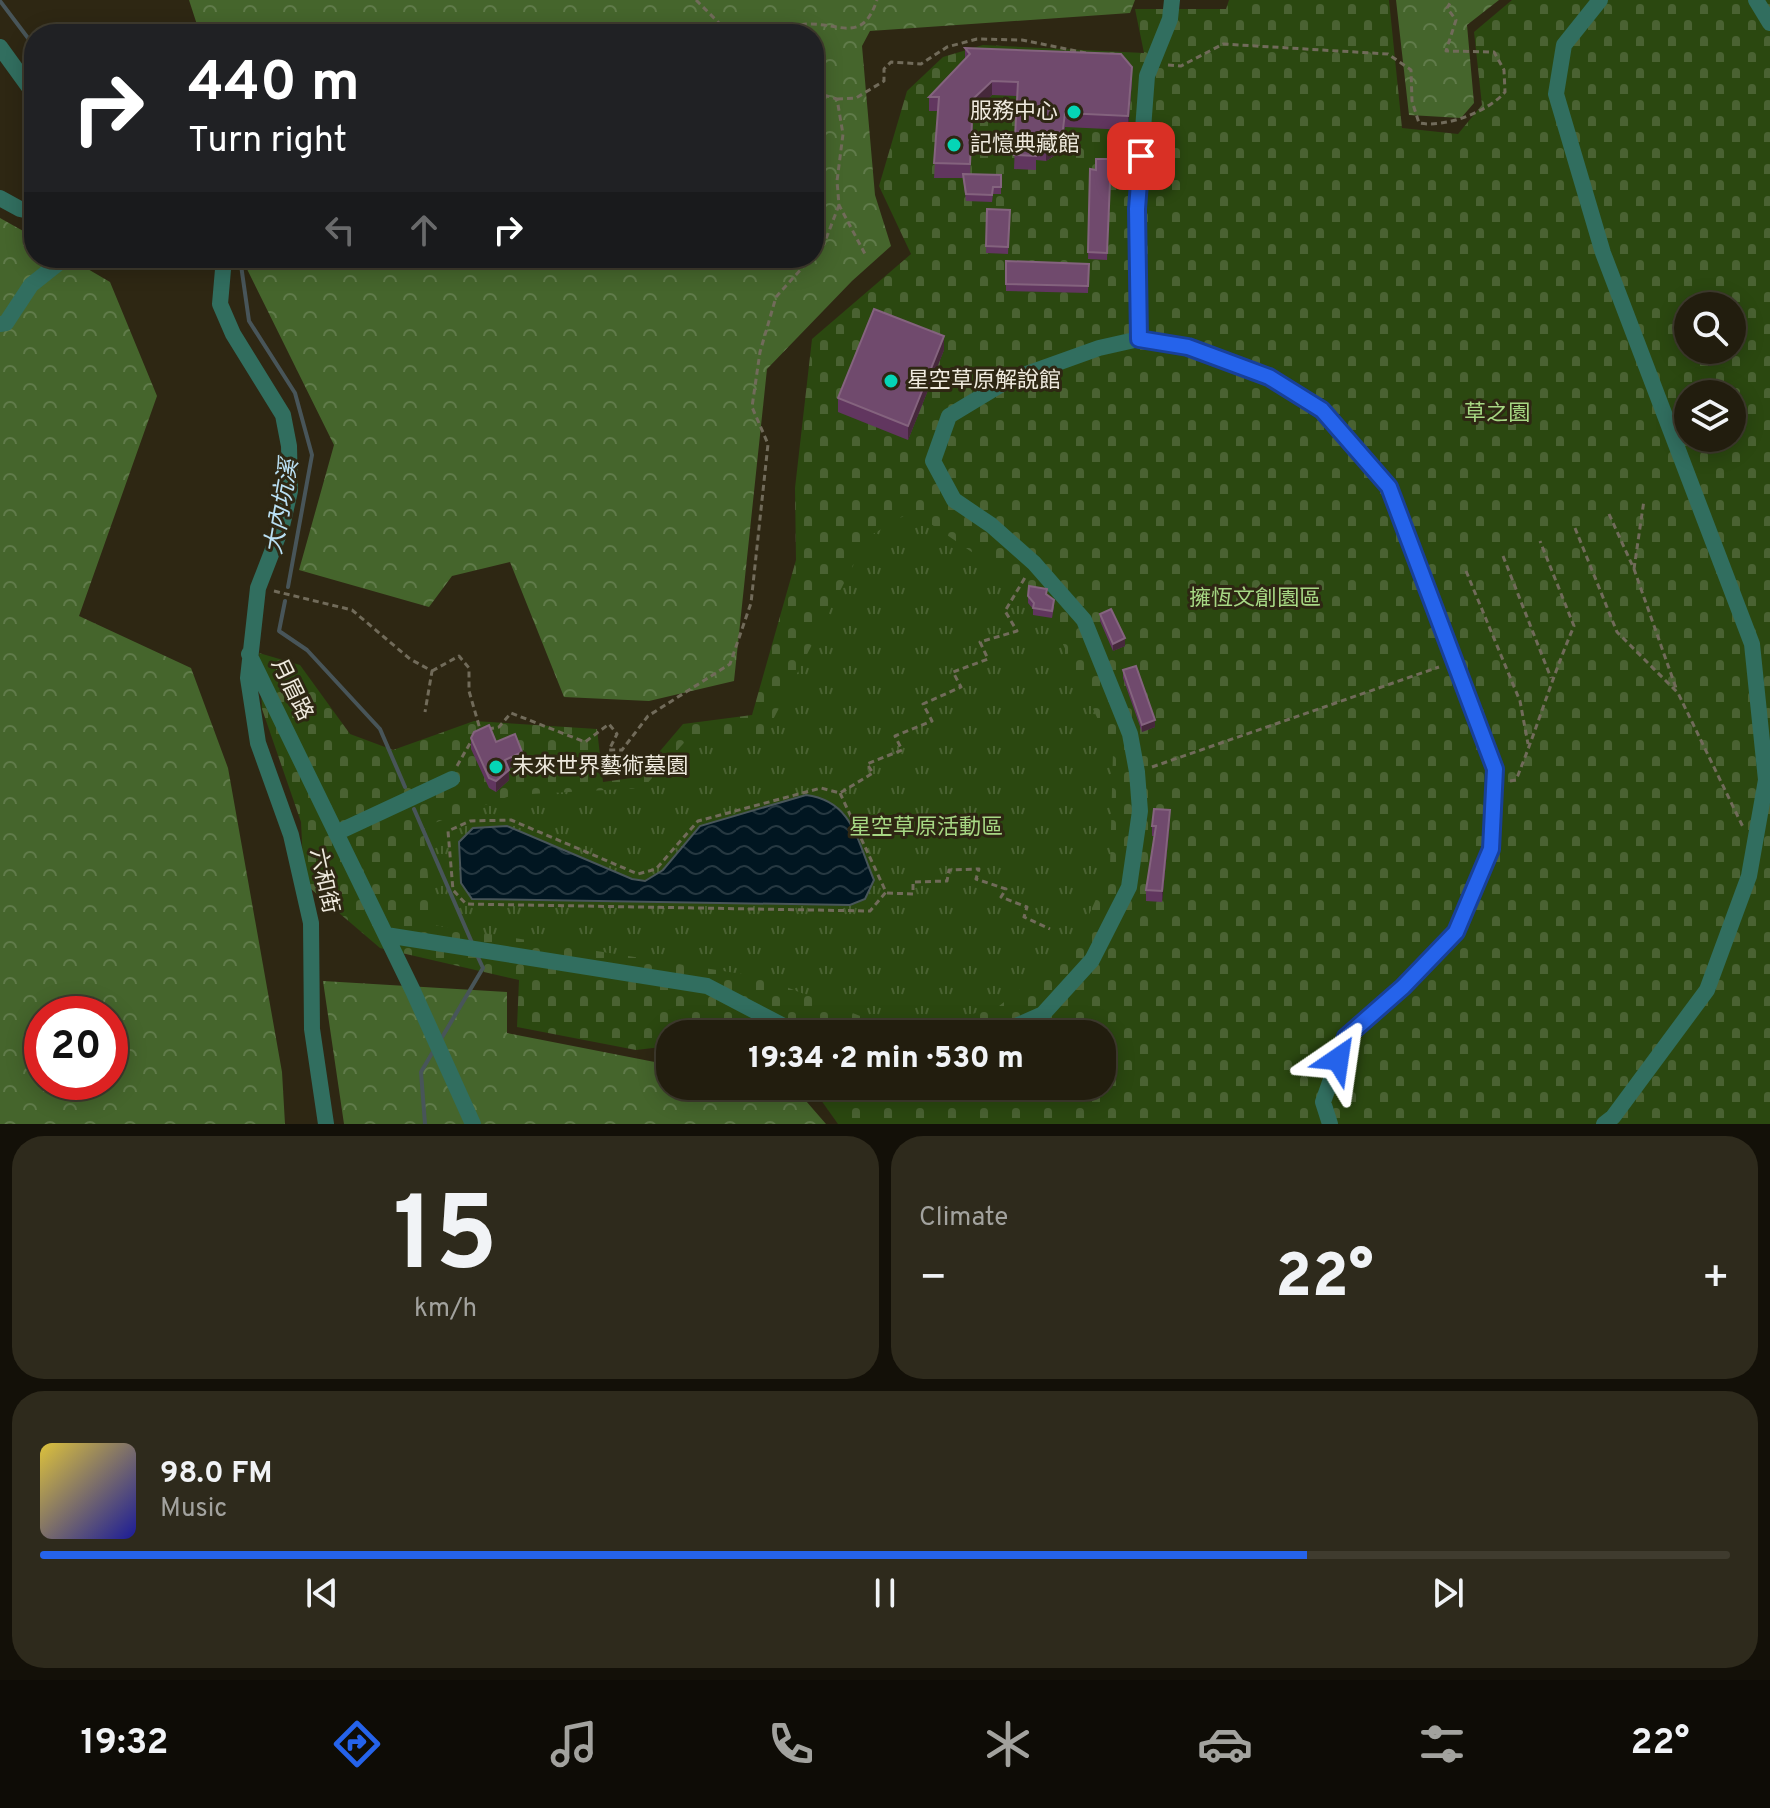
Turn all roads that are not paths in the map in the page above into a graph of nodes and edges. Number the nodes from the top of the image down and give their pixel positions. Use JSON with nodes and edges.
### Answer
{"nodes":[{"id":1,"x":1172,"y":0,"type":"edge"},
{"id":2,"x":1600,"y":0,"type":"edge"},
{"id":3,"x":1756,"y":0,"type":"edge"},
{"id":4,"x":1770,"y":23,"type":"edge"},
{"id":5,"x":0,"y":47,"type":"edge"},
{"id":6,"x":24,"y":80,"type":"edge"},
{"id":7,"x":0,"y":198,"type":"edge"},
{"id":8,"x":24,"y":210,"type":"edge"},
{"id":9,"x":52,"y":268,"type":"edge"},
{"id":10,"x":223,"y":268,"type":"edge"},
{"id":11,"x":0,"y":324,"type":"edge"},
{"id":12,"x":1139,"y":339,"type":"junction"},
{"id":13,"x":249,"y":653,"type":"junction"},
{"id":14,"x":452,"y":779,"type":"road end"},
{"id":15,"x":336,"y":833,"type":"junction"},
{"id":16,"x":386,"y":935,"type":"junction"},
{"id":17,"x":772,"y":1020,"type":"edge"},
{"id":18,"x":1030,"y":1020,"type":"edge"},
{"id":19,"x":326,"y":1124,"type":"edge"},
{"id":20,"x":473,"y":1124,"type":"edge"},
{"id":21,"x":1330,"y":1124,"type":"edge"},
{"id":22,"x":1604,"y":1124,"type":"edge"}],
"edges":[{"from":1,"to":12,"type":"street"},
{"from":2,"to":22,"type":"street"},
{"from":3,"to":4,"type":"street"},
{"from":5,"to":6,"type":"street"},
{"from":7,"to":8,"type":"street"},
{"from":9,"to":11,"type":"street"},
{"from":10,"to":13,"type":"street","name":"月眉路"},
{"from":12,"to":18,"type":"street"},
{"from":12,"to":21,"type":"street"},
{"from":13,"to":15,"type":"street","name":"月眉路"},
{"from":13,"to":19,"type":"street","name":"六和街"},
{"from":14,"to":15,"type":"street"},
{"from":15,"to":16,"type":"street","name":"月眉路"},
{"from":16,"to":17,"type":"street"},
{"from":16,"to":20,"type":"street","name":"月眉路"}]}
